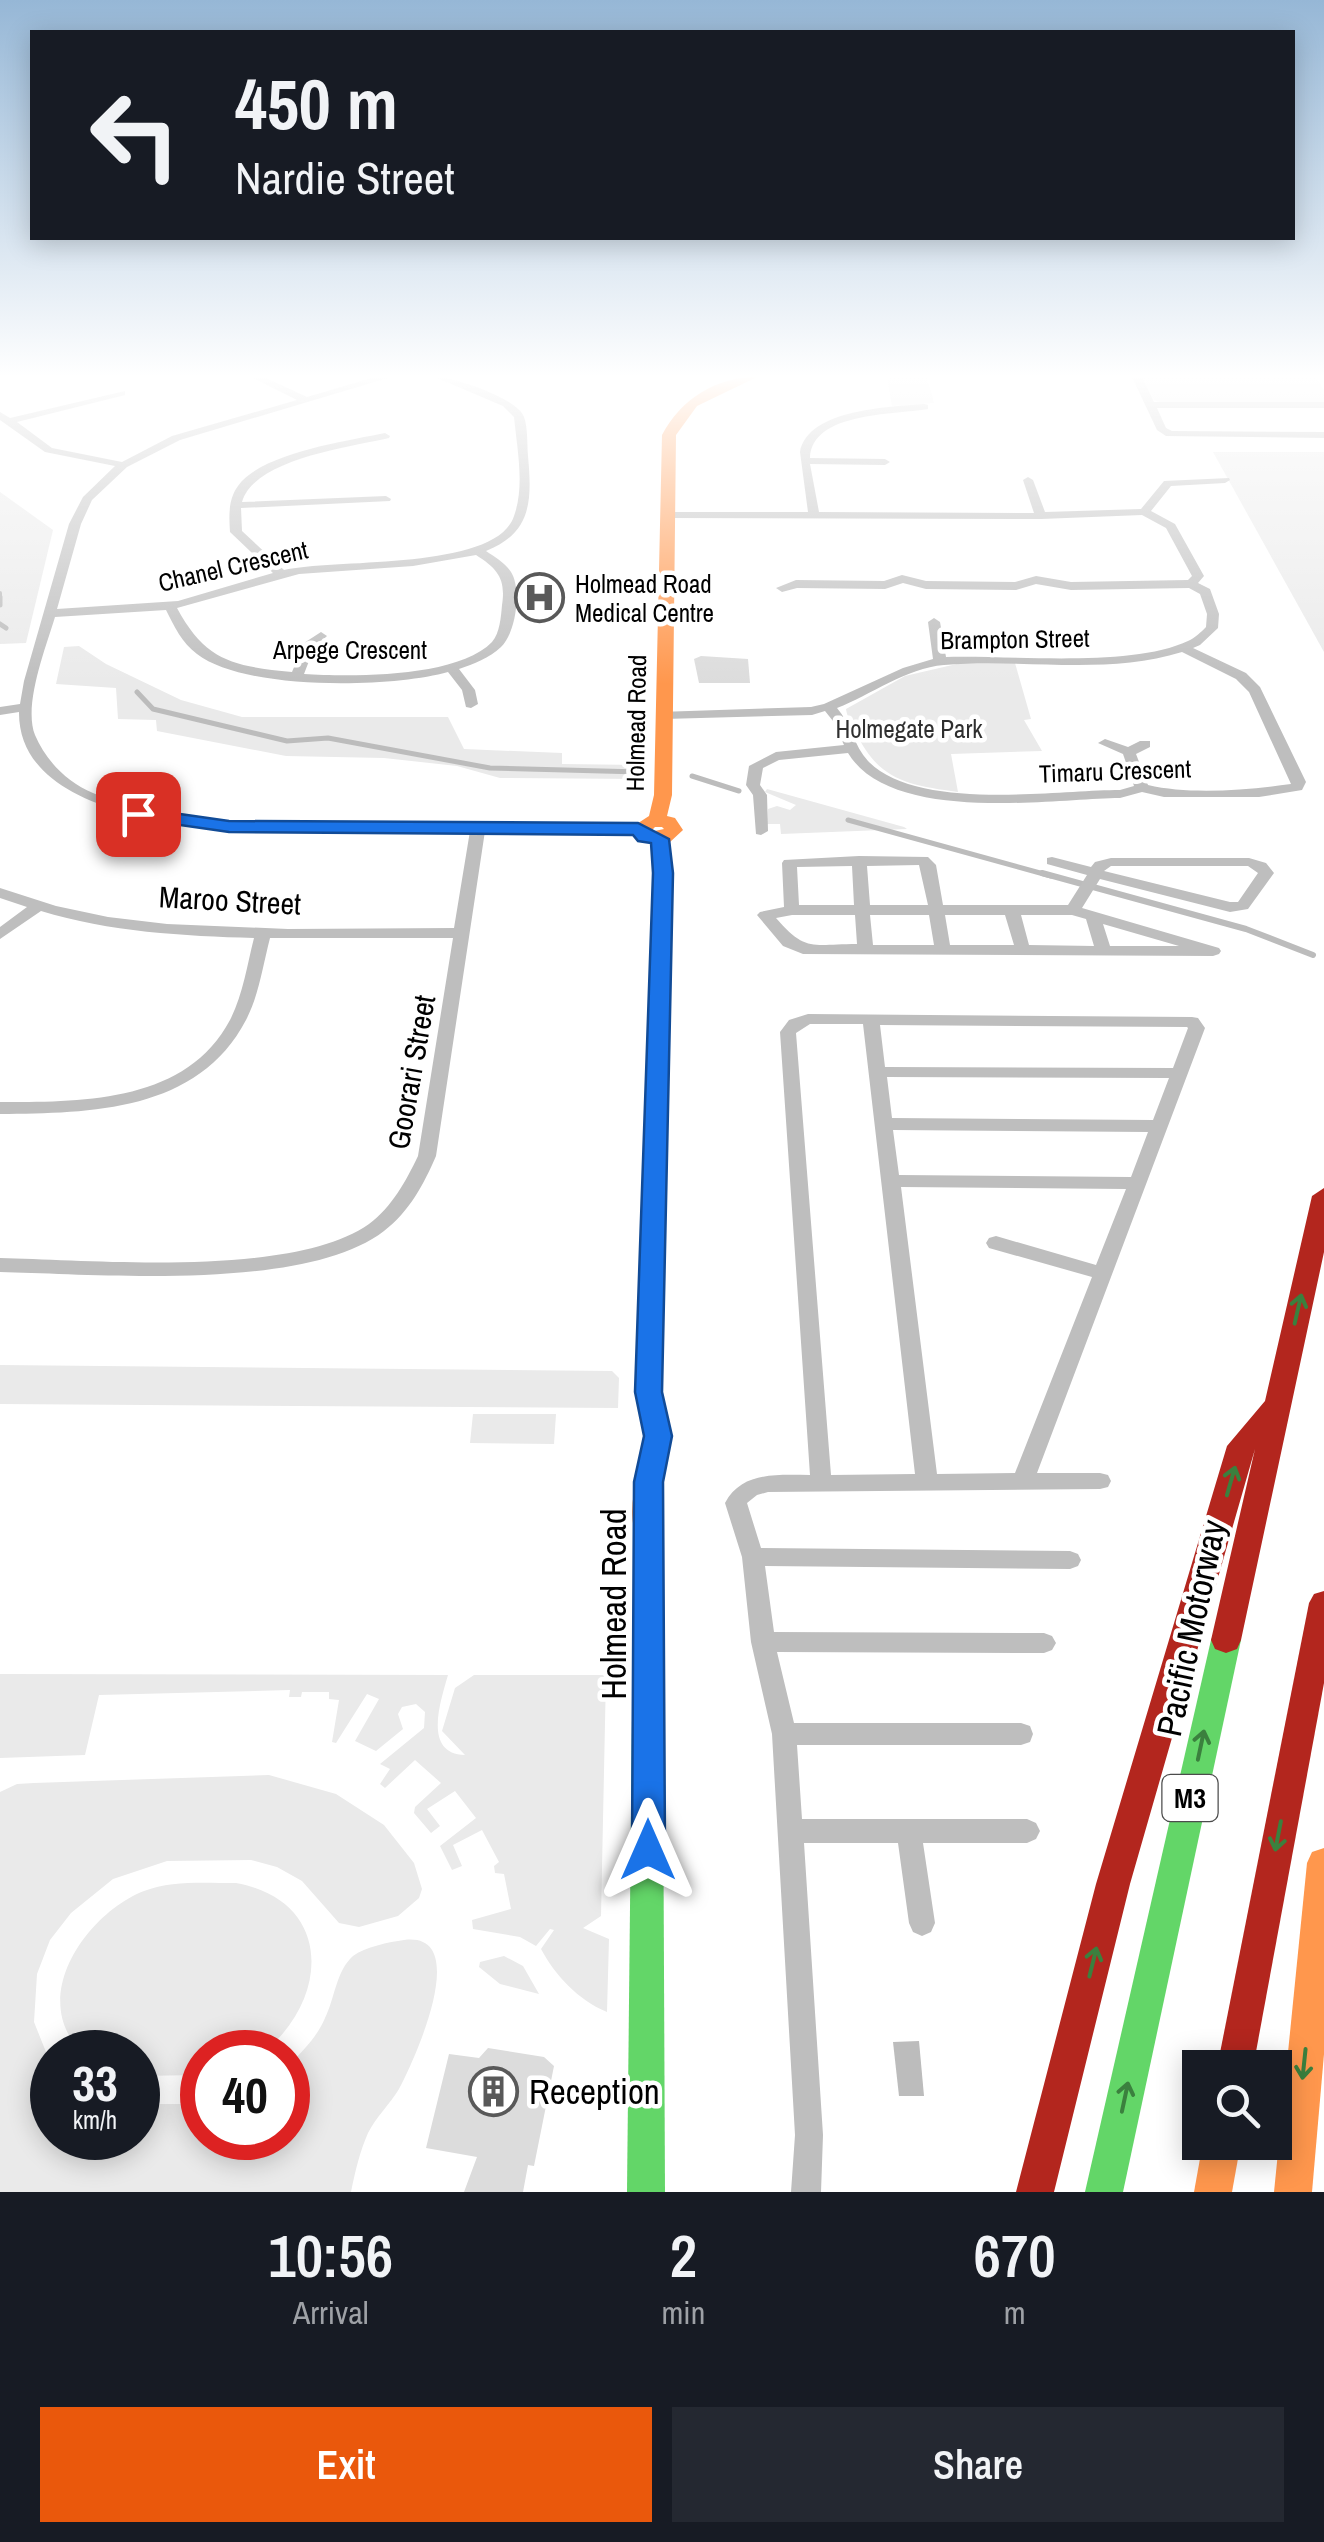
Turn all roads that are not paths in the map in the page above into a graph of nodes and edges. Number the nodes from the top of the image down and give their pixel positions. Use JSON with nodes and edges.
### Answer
{"nodes":[{"id":1,"x":105,"y":479,"type":"edge"},
{"id":2,"x":251,"y":479,"type":"edge"},
{"id":3,"x":523,"y":479,"type":"edge"},
{"id":4,"x":670,"y":479,"type":"edge"},
{"id":5,"x":809,"y":479,"type":"edge"},
{"id":6,"x":1028,"y":480,"type":"dead end"},
{"id":7,"x":1225,"y":480,"type":"dead end"},
{"id":8,"x":386,"y":500,"type":"dead end"},
{"id":9,"x":238,"y":505,"type":"junction"},
{"id":10,"x":1144,"y":512,"type":"junction"},
{"id":11,"x":667,"y":515,"type":"junction"},
{"id":12,"x":814,"y":515,"type":"junction"},
{"id":13,"x":1041,"y":516,"type":"junction"},
{"id":14,"x":476,"y":550,"type":"junction"},
{"id":15,"x":282,"y":575,"type":"junction"},
{"id":16,"x":1192,"y":578,"type":"junction"},
{"id":17,"x":782,"y":588,"type":"dead end"},
{"id":18,"x":170,"y":606,"type":"junction"},
{"id":19,"x":50,"y":613,"type":"junction"},
{"id":20,"x":934,"y":622,"type":"dead end"},
{"id":21,"x":320,"y":636,"type":"dead end"},
{"id":22,"x":1186,"y":649,"type":"junction"},
{"id":23,"x":940,"y":660,"type":"junction"},
{"id":24,"x":452,"y":670,"type":"junction"},
{"id":25,"x":297,"y":676,"type":"junction"},
{"id":26,"x":471,"y":704,"type":"dead end"},
{"id":27,"x":25,"y":707,"type":"junction"},
{"id":28,"x":0,"y":711,"type":"edge"},
{"id":29,"x":830,"y":712,"type":"junction"},
{"id":30,"x":664,"y":715,"type":"junction"},
{"id":31,"x":1105,"y":743,"type":"dead end"},
{"id":32,"x":1146,"y":744,"type":"dead end"},
{"id":33,"x":850,"y":749,"type":"junction"},
{"id":34,"x":1129,"y":752,"type":"junction"},
{"id":35,"x":1142,"y":788,"type":"junction"},
{"id":36,"x":478,"y":827,"type":"junction"},
{"id":37,"x":652,"y":829,"type":"junction"},
{"id":38,"x":761,"y":831,"type":"dead end"},
{"id":39,"x":859,"y":860,"type":"junction"},
{"id":40,"x":1052,"y":862,"type":"dead end"},
{"id":41,"x":1091,"y":880,"type":"junction"},
{"id":42,"x":0,"y":893,"type":"edge"},
{"id":43,"x":38,"y":906,"type":"junction"},
{"id":44,"x":792,"y":910,"type":"junction"},
{"id":45,"x":863,"y":910,"type":"junction"},
{"id":46,"x":937,"y":910,"type":"junction"},
{"id":47,"x":1012,"y":910,"type":"junction"},
{"id":48,"x":1073,"y":910,"type":"junction"},
{"id":49,"x":1093,"y":916,"type":"junction"},
{"id":50,"x":264,"y":931,"type":"junction"},
{"id":51,"x":462,"y":933,"type":"junction"},
{"id":52,"x":0,"y":934,"type":"edge"},
{"id":53,"x":865,"y":950,"type":"junction"},
{"id":54,"x":942,"y":950,"type":"junction"},
{"id":55,"x":1023,"y":951,"type":"junction"},
{"id":56,"x":1104,"y":952,"type":"junction"},
{"id":57,"x":871,"y":1019,"type":"junction"},
{"id":58,"x":879,"y":1072,"type":"junction"},
{"id":59,"x":1180,"y":1074,"type":"junction"},
{"id":60,"x":0,"y":1108,"type":"edge"},
{"id":61,"x":885,"y":1124,"type":"junction"},
{"id":62,"x":1160,"y":1126,"type":"junction"},
{"id":63,"x":892,"y":1181,"type":"junction"},
{"id":64,"x":1136,"y":1183,"type":"junction"},
{"id":65,"x":1324,"y":1196,"type":"edge"},
{"id":66,"x":996,"y":1243,"type":"dead end"},
{"id":67,"x":0,"y":1265,"type":"edge"},
{"id":68,"x":1102,"y":1273,"type":"junction"},
{"id":69,"x":1275,"y":1404,"type":"junction"},
{"id":70,"x":1100,"y":1480,"type":"dead end"},
{"id":71,"x":1023,"y":1481,"type":"junction"},
{"id":72,"x":821,"y":1483,"type":"junction"},
{"id":73,"x":927,"y":1483,"type":"junction"},
{"id":74,"x":753,"y":1557,"type":"junction"},
{"id":75,"x":1070,"y":1560,"type":"dead end"},
{"id":76,"x":1324,"y":1603,"type":"edge"},
{"id":77,"x":1321,"y":1640,"type":"edge"},
{"id":78,"x":762,"y":1642,"type":"junction"},
{"id":79,"x":1044,"y":1643,"type":"dead end"},
{"id":80,"x":784,"y":1734,"type":"junction"},
{"id":81,"x":1021,"y":1734,"type":"dead end"},
{"id":82,"x":909,"y":1831,"type":"junction"},
{"id":83,"x":1027,"y":1831,"type":"dead end"},
{"id":84,"x":793,"y":1832,"type":"junction"},
{"id":85,"x":1324,"y":1862,"type":"edge"},
{"id":86,"x":922,"y":1924,"type":"dead end"},
{"id":87,"x":1239,"y":2050,"type":"edge"},
{"id":88,"x":1219,"y":2160,"type":"edge"},
{"id":89,"x":646,"y":2192,"type":"edge"},
{"id":90,"x":806,"y":2192,"type":"edge"},
{"id":91,"x":1035,"y":2192,"type":"edge"},
{"id":92,"x":1104,"y":2192,"type":"edge"},
{"id":93,"x":1213,"y":2192,"type":"edge"},
{"id":94,"x":1293,"y":2192,"type":"edge"}],
"edges":[{"from":1,"to":19,"type":"street"},
{"from":2,"to":9,"type":"street"},
{"from":3,"to":14,"type":"street","name":"Chanel Crescent"},
{"from":4,"to":11,"type":"main road","name":"Holmead Road"},
{"from":5,"to":12,"type":"street"},
{"from":6,"to":13,"type":"street"},
{"from":7,"to":10,"type":"street"},
{"from":8,"to":9,"type":"street"},
{"from":9,"to":15,"type":"street"},
{"from":10,"to":13,"type":"street"},
{"from":10,"to":16,"type":"street"},
{"from":11,"to":12,"type":"street"},
{"from":11,"to":30,"type":"main road","name":"Holmead Road"},
{"from":12,"to":13,"type":"street"},
{"from":14,"to":15,"type":"street","name":"Chanel Crescent"},
{"from":14,"to":24,"type":"street","name":"Arpege Crescent"},
{"from":15,"to":18,"type":"street","name":"Chanel Crescent"},
{"from":16,"to":17,"type":"street"},
{"from":16,"to":22,"type":"street"},
{"from":18,"to":19,"type":"street","name":"Chanel Crescent"},
{"from":18,"to":25,"type":"street","name":"Arpege Crescent"},
{"from":19,"to":27,"type":"street"},
{"from":20,"to":23,"type":"street"},
{"from":21,"to":25,"type":"street"},
{"from":22,"to":23,"type":"street","name":"Brampton Street"},
{"from":22,"to":35,"type":"street","name":"Timaru Crescent"},
{"from":23,"to":29,"type":"street","name":"Brampton Street"},
{"from":24,"to":25,"type":"street","name":"Arpege Crescent"},
{"from":24,"to":26,"type":"street"},
{"from":27,"to":28,"type":"street"},
{"from":27,"to":36,"type":"street"},
{"from":29,"to":30,"type":"street","name":"Brampton Street"},
{"from":29,"to":33,"type":"street","name":"Timaru Crescent"},
{"from":30,"to":37,"type":"main road","name":"Holmead Road"},
{"from":31,"to":34,"type":"street"},
{"from":32,"to":34,"type":"street"},
{"from":33,"to":35,"type":"street","name":"Timaru Crescent"},
{"from":33,"to":38,"type":"street"},
{"from":34,"to":35,"type":"street"},
{"from":36,"to":37,"type":"street"},
{"from":36,"to":51,"type":"street","name":"Goorari Street"},
{"from":37,"to":89,"type":"main road","name":"Holmead Road"},
{"from":39,"to":44,"type":"street"},
{"from":39,"to":45,"type":"street"},
{"from":39,"to":46,"type":"street"},
{"from":40,"to":41,"type":"street"},
{"from":41,"to":41,"type":"street"},
{"from":41,"to":48,"type":"street"},
{"from":42,"to":43,"type":"street","name":"Maroo Street"},
{"from":43,"to":50,"type":"street","name":"Maroo Street"},
{"from":43,"to":52,"type":"street"},
{"from":44,"to":45,"type":"street"},
{"from":44,"to":53,"type":"street"},
{"from":45,"to":46,"type":"street"},
{"from":45,"to":53,"type":"street"},
{"from":46,"to":47,"type":"street"},
{"from":46,"to":54,"type":"street"},
{"from":47,"to":48,"type":"street"},
{"from":47,"to":55,"type":"street"},
{"from":48,"to":49,"type":"street"},
{"from":49,"to":56,"type":"street"},
{"from":49,"to":56,"type":"street"},
{"from":50,"to":51,"type":"street","name":"Maroo Street"},
{"from":50,"to":60,"type":"street"},
{"from":51,"to":67,"type":"street","name":"Goorari Street"},
{"from":53,"to":54,"type":"street"},
{"from":54,"to":55,"type":"street"},
{"from":55,"to":56,"type":"street"},
{"from":57,"to":58,"type":"street"},
{"from":57,"to":59,"type":"street"},
{"from":57,"to":72,"type":"street"},
{"from":58,"to":59,"type":"street"},
{"from":58,"to":61,"type":"street"},
{"from":59,"to":62,"type":"street"},
{"from":61,"to":62,"type":"street"},
{"from":61,"to":63,"type":"street"},
{"from":62,"to":64,"type":"street"},
{"from":63,"to":64,"type":"street"},
{"from":63,"to":73,"type":"street"},
{"from":64,"to":68,"type":"street"},
{"from":69,"to":65,"type":"main road","name":"Pacific Motorway","number":"M3","one_way":true},
{"from":66,"to":68,"type":"street"},
{"from":68,"to":71,"type":"street"},
{"from":91,"to":69,"type":"main road","one_way":true},
{"from":92,"to":69,"type":"main road","name":"Pacific Motorway","number":"M3","one_way":true},
{"from":70,"to":71,"type":"street"},
{"from":71,"to":73,"type":"street"},
{"from":72,"to":73,"type":"street"},
{"from":72,"to":74,"type":"street"},
{"from":74,"to":75,"type":"street"},
{"from":74,"to":78,"type":"street"},
{"from":76,"to":77,"type":"main road"},
{"from":77,"to":87,"type":"main road","one_way":true},
{"from":78,"to":79,"type":"street"},
{"from":78,"to":80,"type":"street"},
{"from":80,"to":81,"type":"street"},
{"from":80,"to":84,"type":"street"},
{"from":82,"to":83,"type":"street"},
{"from":82,"to":84,"type":"street"},
{"from":82,"to":86,"type":"street"},
{"from":84,"to":90,"type":"street"},
{"from":85,"to":94,"type":"main road","one_way":true},
{"from":88,"to":93,"type":"main road"}]}
